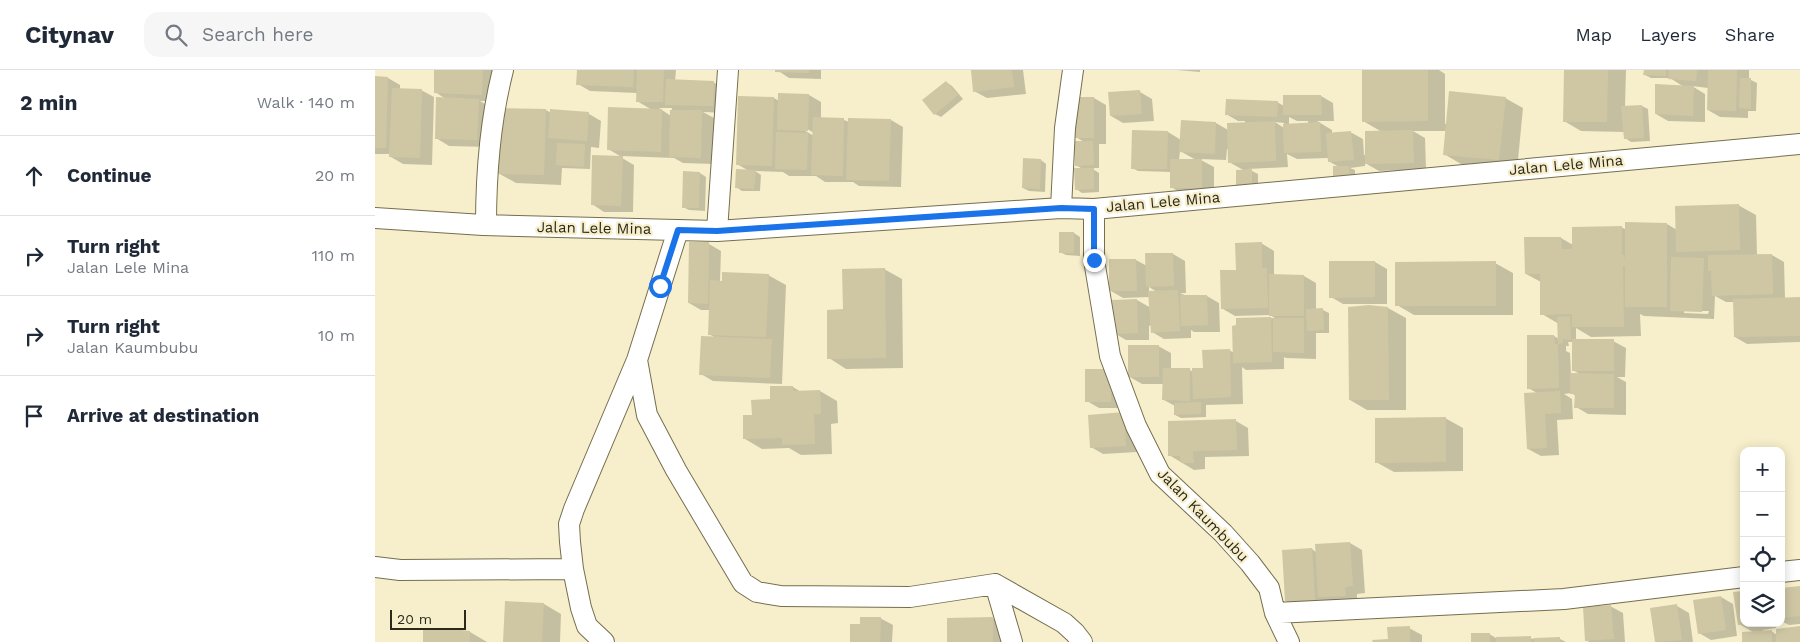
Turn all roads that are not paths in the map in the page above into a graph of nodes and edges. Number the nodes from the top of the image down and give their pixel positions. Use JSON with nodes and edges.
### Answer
{"nodes":[{"id":1,"x":503,"y":70,"type":"edge"},
{"id":2,"x":728,"y":70,"type":"edge"},
{"id":3,"x":1073,"y":70,"type":"edge"},
{"id":4,"x":1800,"y":144,"type":"edge"},
{"id":5,"x":1061,"y":208,"type":"junction"},
{"id":6,"x":1094,"y":209,"type":"junction"},
{"id":7,"x":375,"y":218,"type":"edge"},
{"id":8,"x":486,"y":225,"type":"junction"},
{"id":9,"x":678,"y":230,"type":"junction"},
{"id":10,"x":717,"y":231,"type":"junction"},
{"id":11,"x":637,"y":360,"type":"junction"},
{"id":12,"x":375,"y":567,"type":"edge"},
{"id":13,"x":573,"y":569,"type":"junction"},
{"id":14,"x":1800,"y":570,"type":"edge"},
{"id":15,"x":1785,"y":572,"type":"edge"},
{"id":16,"x":1740,"y":577,"type":"edge"},
{"id":17,"x":995,"y":584,"type":"junction"},
{"id":18,"x":1275,"y":612,"type":"junction"},
{"id":19,"x":604,"y":642,"type":"edge"},
{"id":20,"x":1012,"y":642,"type":"edge"},
{"id":21,"x":1082,"y":642,"type":"edge"},
{"id":22,"x":1289,"y":642,"type":"edge"}],
"edges":[{"from":1,"to":8,"type":"street"},
{"from":2,"to":10,"type":"street"},
{"from":3,"to":5,"type":"street"},
{"from":4,"to":6,"type":"street","name":"Jalan Lele Mina"},
{"from":5,"to":6,"type":"street","name":"Jalan Lele Mina"},
{"from":5,"to":10,"type":"street","name":"Jalan Lele Mina"},
{"from":6,"to":18,"type":"street","name":"Jalan Kaumbubu"},
{"from":7,"to":8,"type":"street","name":"Jalan Lele Mina"},
{"from":8,"to":9,"type":"street","name":"Jalan Lele Mina"},
{"from":9,"to":10,"type":"street","name":"Jalan Lele Mina"},
{"from":9,"to":11,"type":"street"},
{"from":11,"to":13,"type":"street"},
{"from":11,"to":17,"type":"street"},
{"from":12,"to":13,"type":"street"},
{"from":13,"to":19,"type":"street"},
{"from":14,"to":15,"type":"street"},
{"from":16,"to":18,"type":"street"},
{"from":17,"to":20,"type":"street"},
{"from":17,"to":21,"type":"street"},
{"from":18,"to":22,"type":"street","name":"Jalan Kaumbubu"}]}
